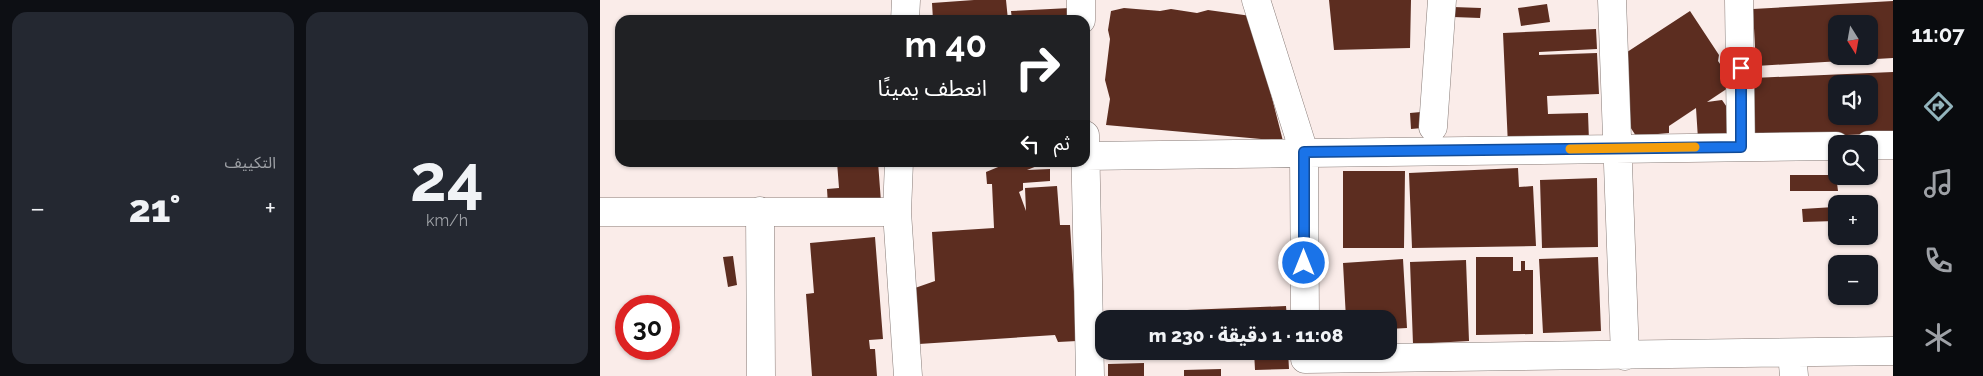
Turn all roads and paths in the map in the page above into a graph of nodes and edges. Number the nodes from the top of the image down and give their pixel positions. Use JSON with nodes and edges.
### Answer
{"nodes":[{"id":1,"x":906,"y":0,"type":"edge"},
{"id":2,"x":1081,"y":0,"type":"edge"},
{"id":3,"x":1256,"y":0,"type":"edge"},
{"id":4,"x":1442,"y":0,"type":"edge"},
{"id":5,"x":1612,"y":0,"type":"edge"},
{"id":6,"x":1739,"y":0,"type":"edge"},
{"id":7,"x":906,"y":15,"type":"edge"},
{"id":8,"x":1082,"y":15,"type":"edge"},
{"id":9,"x":1433,"y":127,"type":"dead end"},
{"id":10,"x":1878,"y":145,"type":"edge"},
{"id":11,"x":1893,"y":145,"type":"edge"},
{"id":12,"x":1828,"y":146,"type":"edge"},
{"id":13,"x":1741,"y":147,"type":"junction"},
{"id":14,"x":1616,"y":148,"type":"junction"},
{"id":15,"x":1304,"y":152,"type":"junction"},
{"id":16,"x":1090,"y":156,"type":"edge"},
{"id":17,"x":899,"y":167,"type":"edge"},
{"id":18,"x":1086,"y":167,"type":"edge"},
{"id":19,"x":760,"y":211,"type":"junction"},
{"id":20,"x":600,"y":212,"type":"edge"},
{"id":21,"x":897,"y":212,"type":"junction"},
{"id":22,"x":1305,"y":310,"type":"edge"},
{"id":23,"x":1893,"y":352,"type":"edge"},
{"id":24,"x":1625,"y":356,"type":"junction"},
{"id":25,"x":1305,"y":362,"type":"edge"},
{"id":26,"x":1793,"y":365,"type":"edge"},
{"id":27,"x":1495,"y":366,"type":"edge"},
{"id":28,"x":761,"y":376,"type":"edge"},
{"id":29,"x":908,"y":376,"type":"edge"},
{"id":30,"x":1090,"y":376,"type":"edge"}],
"edges":[{"from":1,"to":7,"type":"street"},
{"from":2,"to":8,"type":"street"},
{"from":3,"to":15,"type":"street"},
{"from":4,"to":9,"type":"street"},
{"from":5,"to":14,"type":"street"},
{"from":6,"to":13,"type":"street"},
{"from":10,"to":11,"type":"street"},
{"from":12,"to":13,"type":"street"},
{"from":13,"to":14,"type":"street"},
{"from":14,"to":15,"type":"street"},
{"from":14,"to":24,"type":"street"},
{"from":15,"to":16,"type":"street"},
{"from":15,"to":22,"type":"street"},
{"from":17,"to":21,"type":"street"},
{"from":18,"to":30,"type":"street"},
{"from":19,"to":20,"type":"street"},
{"from":19,"to":21,"type":"street"},
{"from":19,"to":28,"type":"street"},
{"from":21,"to":29,"type":"street"},
{"from":23,"to":26,"type":"street"},
{"from":24,"to":26,"type":"street"},
{"from":24,"to":27,"type":"street"},
{"from":25,"to":27,"type":"street"}]}
